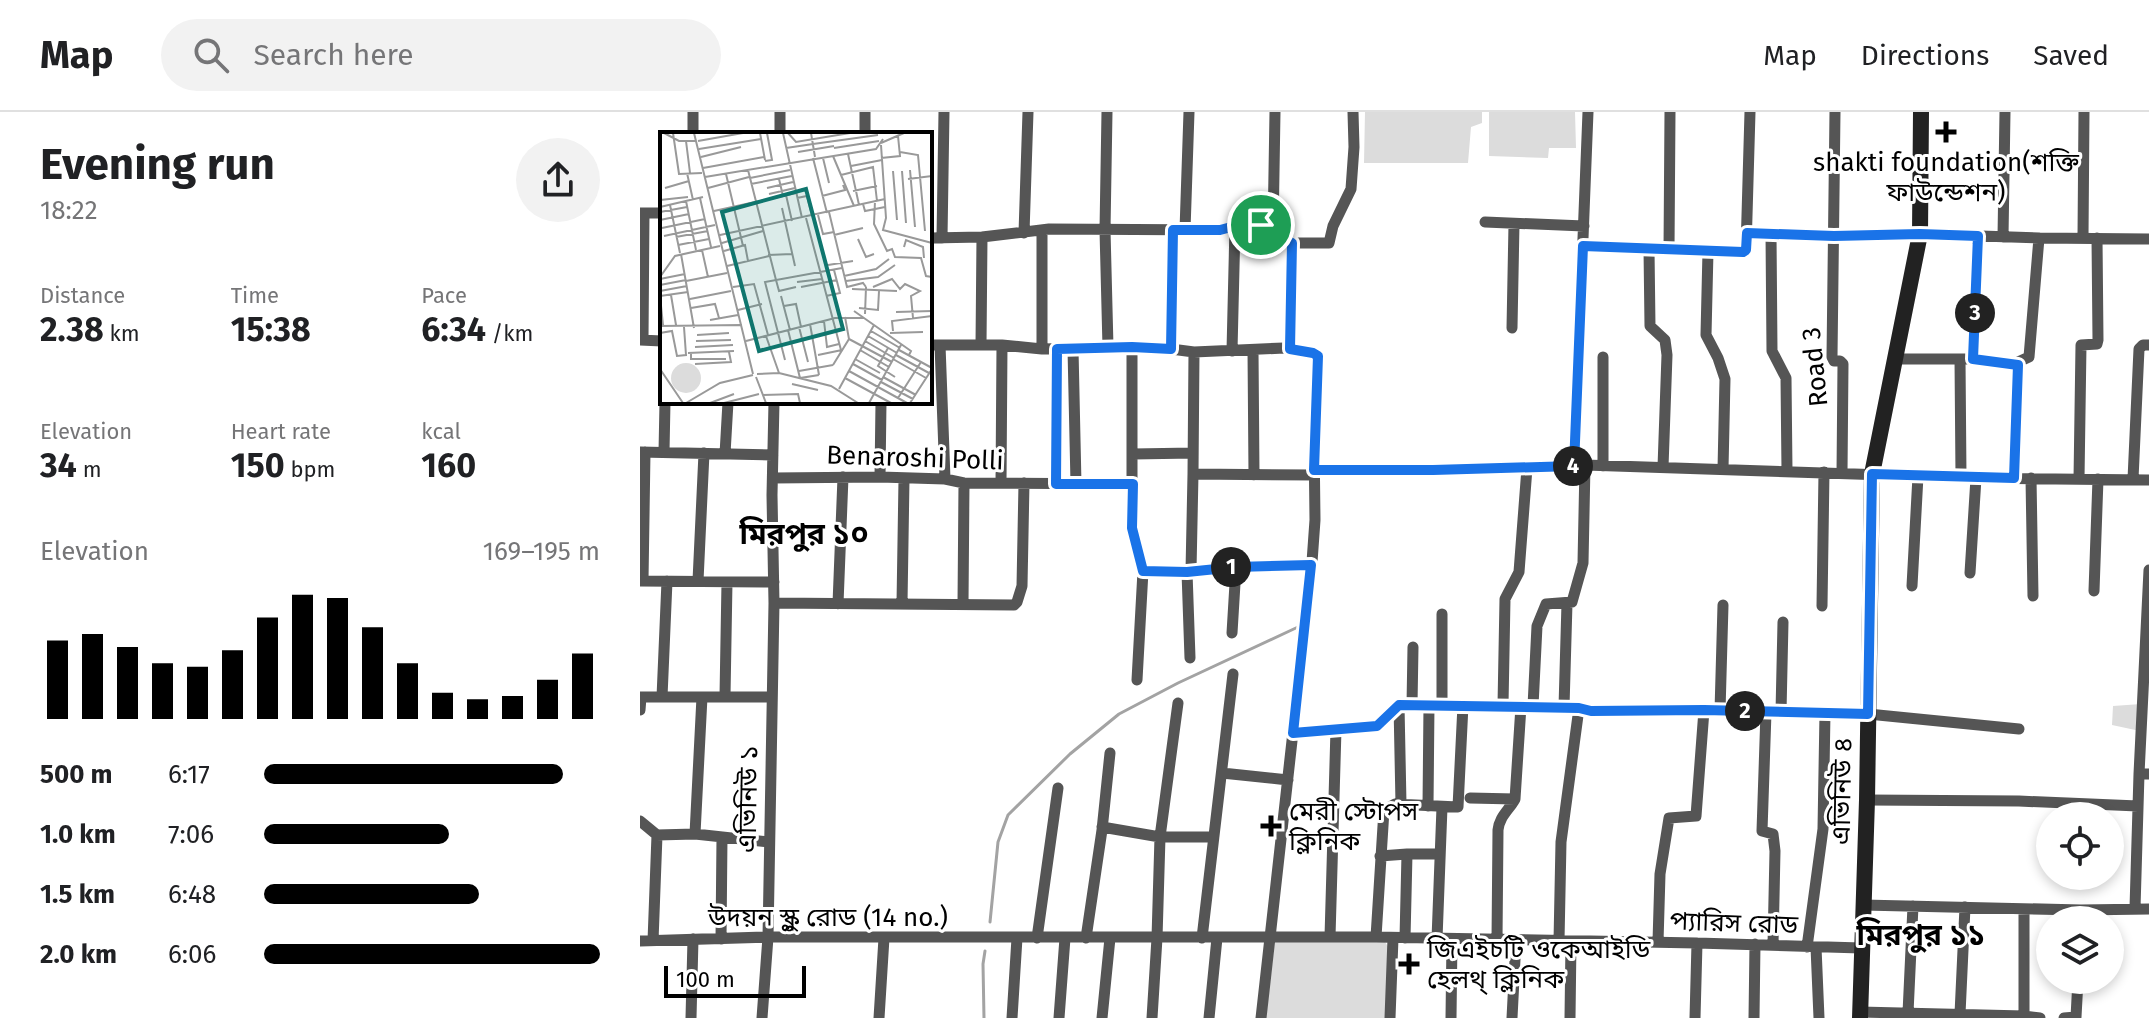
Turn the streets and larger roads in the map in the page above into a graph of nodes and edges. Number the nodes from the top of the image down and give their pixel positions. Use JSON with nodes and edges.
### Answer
{"nodes":[{"id":1,"x":944,"y":112,"type":"edge"},
{"id":2,"x":1028,"y":112,"type":"edge"},
{"id":3,"x":1107,"y":112,"type":"edge"},
{"id":4,"x":1189,"y":112,"type":"edge"},
{"id":5,"x":1275,"y":112,"type":"edge"},
{"id":6,"x":1353,"y":112,"type":"edge"},
{"id":7,"x":1588,"y":112,"type":"edge"},
{"id":8,"x":1670,"y":112,"type":"edge"},
{"id":9,"x":1750,"y":112,"type":"edge"},
{"id":10,"x":1835,"y":112,"type":"edge"},
{"id":11,"x":1921,"y":112,"type":"edge"},
{"id":12,"x":2005,"y":112,"type":"edge"},
{"id":13,"x":2084,"y":112,"type":"edge"},
{"id":14,"x":642,"y":213,"type":"edge"},
{"id":15,"x":1485,"y":222,"type":"dead end"},
{"id":16,"x":1514,"y":224,"type":"junction"},
{"id":17,"x":1235,"y":226,"type":"junction"},
{"id":18,"x":1584,"y":226,"type":"junction"},
{"id":19,"x":1042,"y":230,"type":"junction"},
{"id":20,"x":1105,"y":230,"type":"junction"},
{"id":21,"x":1179,"y":230,"type":"junction"},
{"id":22,"x":1273,"y":232,"type":"junction"},
{"id":23,"x":1024,"y":233,"type":"junction"},
{"id":24,"x":1747,"y":233,"type":"junction"},
{"id":25,"x":1771,"y":234,"type":"junction"},
{"id":26,"x":1920,"y":234,"type":"junction"},
{"id":27,"x":1834,"y":236,"type":"junction"},
{"id":28,"x":1978,"y":236,"type":"junction"},
{"id":29,"x":982,"y":237,"type":"junction"},
{"id":30,"x":2003,"y":237,"type":"junction"},
{"id":31,"x":2083,"y":237,"type":"junction"},
{"id":32,"x":936,"y":238,"type":"edge"},
{"id":33,"x":2039,"y":238,"type":"junction"},
{"id":34,"x":2097,"y":238,"type":"junction"},
{"id":35,"x":2149,"y":239,"type":"edge"},
{"id":36,"x":1292,"y":243,"type":"junction"},
{"id":37,"x":1583,"y":246,"type":"junction"},
{"id":38,"x":1649,"y":249,"type":"junction"},
{"id":39,"x":1669,"y":250,"type":"junction"},
{"id":40,"x":1708,"y":251,"type":"junction"},
{"id":41,"x":1512,"y":328,"type":"dead end"},
{"id":42,"x":642,"y":340,"type":"edge"},
{"id":43,"x":935,"y":345,"type":"edge"},
{"id":44,"x":981,"y":345,"type":"junction"},
{"id":45,"x":1002,"y":345,"type":"junction"},
{"id":46,"x":2149,"y":345,"type":"edge"},
{"id":47,"x":1108,"y":347,"type":"junction"},
{"id":48,"x":1132,"y":347,"type":"junction"},
{"id":49,"x":1042,"y":349,"type":"junction"},
{"id":50,"x":1057,"y":349,"type":"junction"},
{"id":51,"x":1073,"y":349,"type":"junction"},
{"id":52,"x":1171,"y":349,"type":"junction"},
{"id":53,"x":1290,"y":349,"type":"junction"},
{"id":54,"x":1253,"y":350,"type":"junction"},
{"id":55,"x":1232,"y":351,"type":"junction"},
{"id":56,"x":1194,"y":352,"type":"junction"},
{"id":57,"x":1603,"y":357,"type":"dead end"},
{"id":58,"x":1895,"y":359,"type":"junction"},
{"id":59,"x":1960,"y":359,"type":"junction"},
{"id":60,"x":1973,"y":359,"type":"junction"},
{"id":61,"x":2018,"y":365,"type":"junction"},
{"id":62,"x":665,"y":404,"type":"edge"},
{"id":63,"x":728,"y":404,"type":"edge"},
{"id":64,"x":774,"y":404,"type":"edge"},
{"id":65,"x":881,"y":404,"type":"edge"},
{"id":66,"x":642,"y":452,"type":"edge"},
{"id":67,"x":664,"y":452,"type":"junction"},
{"id":68,"x":704,"y":453,"type":"junction"},
{"id":69,"x":1193,"y":453,"type":"junction"},
{"id":70,"x":725,"y":454,"type":"junction"},
{"id":71,"x":1133,"y":454,"type":"junction"},
{"id":72,"x":773,"y":455,"type":"junction"},
{"id":73,"x":1580,"y":466,"type":"junction"},
{"id":74,"x":1603,"y":466,"type":"junction"},
{"id":75,"x":1663,"y":467,"type":"junction"},
{"id":76,"x":1527,"y":468,"type":"junction"},
{"id":77,"x":1723,"y":469,"type":"junction"},
{"id":78,"x":1787,"y":471,"type":"junction"},
{"id":79,"x":1314,"y":472,"type":"junction"},
{"id":80,"x":1824,"y":472,"type":"junction"},
{"id":81,"x":1842,"y":473,"type":"junction"},
{"id":82,"x":1193,"y":474,"type":"junction"},
{"id":83,"x":1872,"y":474,"type":"junction"},
{"id":84,"x":1254,"y":475,"type":"junction"},
{"id":85,"x":1918,"y":476,"type":"junction"},
{"id":86,"x":843,"y":477,"type":"junction"},
{"id":87,"x":880,"y":477,"type":"junction"},
{"id":88,"x":1961,"y":477,"type":"junction"},
{"id":89,"x":773,"y":478,"type":"junction"},
{"id":90,"x":1976,"y":478,"type":"junction"},
{"id":91,"x":2014,"y":478,"type":"junction"},
{"id":92,"x":2031,"y":478,"type":"junction"},
{"id":93,"x":904,"y":479,"type":"junction"},
{"id":94,"x":945,"y":479,"type":"junction"},
{"id":95,"x":2079,"y":479,"type":"junction"},
{"id":96,"x":2098,"y":479,"type":"junction"},
{"id":97,"x":2133,"y":479,"type":"junction"},
{"id":98,"x":2149,"y":480,"type":"edge"},
{"id":99,"x":964,"y":483,"type":"junction"},
{"id":100,"x":1001,"y":483,"type":"junction"},
{"id":101,"x":1024,"y":483,"type":"junction"},
{"id":102,"x":1056,"y":484,"type":"junction"},
{"id":103,"x":1076,"y":484,"type":"junction"},
{"id":104,"x":1133,"y":484,"type":"junction"},
{"id":105,"x":1311,"y":565,"type":"junction"},
{"id":106,"x":1236,"y":567,"type":"junction"},
{"id":107,"x":2149,"y":570,"type":"edge"},
{"id":108,"x":1143,"y":571,"type":"junction"},
{"id":109,"x":1189,"y":571,"type":"junction"},
{"id":110,"x":1970,"y":573,"type":"dead end"},
{"id":111,"x":642,"y":581,"type":"edge"},
{"id":112,"x":667,"y":581,"type":"junction"},
{"id":113,"x":698,"y":581,"type":"junction"},
{"id":114,"x":727,"y":582,"type":"junction"},
{"id":115,"x":768,"y":582,"type":"junction"},
{"id":116,"x":1912,"y":586,"type":"dead end"},
{"id":117,"x":2094,"y":591,"type":"dead end"},
{"id":118,"x":2033,"y":596,"type":"dead end"},
{"id":119,"x":774,"y":603,"type":"junction"},
{"id":120,"x":1567,"y":603,"type":"junction"},
{"id":121,"x":838,"y":604,"type":"junction"},
{"id":122,"x":902,"y":604,"type":"junction"},
{"id":123,"x":963,"y":604,"type":"junction"},
{"id":124,"x":1723,"y":605,"type":"dead end"},
{"id":125,"x":1822,"y":606,"type":"dead end"},
{"id":126,"x":1442,"y":614,"type":"dead end"},
{"id":127,"x":1783,"y":622,"type":"dead end"},
{"id":128,"x":2148,"y":630,"type":"edge"},
{"id":129,"x":1232,"y":633,"type":"dead end"},
{"id":130,"x":1413,"y":647,"type":"dead end"},
{"id":131,"x":1190,"y":658,"type":"dead end"},
{"id":132,"x":1233,"y":674,"type":"dead end"},
{"id":133,"x":1137,"y":680,"type":"dead end"},
{"id":134,"x":725,"y":696,"type":"junction"},
{"id":135,"x":641,"y":697,"type":"edge"},
{"id":136,"x":662,"y":697,"type":"junction"},
{"id":137,"x":702,"y":697,"type":"junction"},
{"id":138,"x":772,"y":697,"type":"junction"},
{"id":139,"x":1178,"y":703,"type":"dead end"},
{"id":140,"x":1405,"y":705,"type":"junction"},
{"id":141,"x":1436,"y":705,"type":"junction"},
{"id":142,"x":1463,"y":705,"type":"junction"},
{"id":143,"x":1503,"y":705,"type":"junction"},
{"id":144,"x":1527,"y":706,"type":"junction"},
{"id":145,"x":1564,"y":707,"type":"junction"},
{"id":146,"x":1585,"y":709,"type":"junction"},
{"id":147,"x":640,"y":710,"type":"edge"},
{"id":148,"x":1704,"y":710,"type":"junction"},
{"id":149,"x":1720,"y":711,"type":"junction"},
{"id":150,"x":1766,"y":712,"type":"junction"},
{"id":151,"x":1781,"y":712,"type":"junction"},
{"id":152,"x":1825,"y":713,"type":"junction"},
{"id":153,"x":1868,"y":714,"type":"junction"},
{"id":154,"x":1336,"y":729,"type":"junction"},
{"id":155,"x":2019,"y":729,"type":"dead end"},
{"id":156,"x":1293,"y":733,"type":"junction"},
{"id":157,"x":1110,"y":753,"type":"dead end"},
{"id":158,"x":1222,"y":773,"type":"junction"},
{"id":159,"x":2144,"y":774,"type":"edge"},
{"id":160,"x":1288,"y":780,"type":"junction"},
{"id":161,"x":1058,"y":788,"type":"dead end"},
{"id":162,"x":1470,"y":798,"type":"dead end"},
{"id":163,"x":1515,"y":799,"type":"junction"},
{"id":164,"x":1867,"y":800,"type":"junction"},
{"id":165,"x":1401,"y":804,"type":"junction"},
{"id":166,"x":1428,"y":806,"type":"junction"},
{"id":167,"x":2138,"y":806,"type":"junction"},
{"id":168,"x":1442,"y":807,"type":"junction"},
{"id":169,"x":640,"y":821,"type":"edge"},
{"id":170,"x":1102,"y":827,"type":"junction"},
{"id":171,"x":695,"y":834,"type":"junction"},
{"id":172,"x":657,"y":835,"type":"junction"},
{"id":173,"x":722,"y":837,"type":"junction"},
{"id":174,"x":1160,"y":837,"type":"junction"},
{"id":175,"x":1213,"y":837,"type":"junction"},
{"id":176,"x":769,"y":842,"type":"junction"},
{"id":177,"x":1407,"y":854,"type":"junction"},
{"id":178,"x":1440,"y":854,"type":"junction"},
{"id":179,"x":1380,"y":856,"type":"junction"},
{"id":180,"x":1863,"y":905,"type":"junction"},
{"id":181,"x":1913,"y":906,"type":"junction"},
{"id":182,"x":1965,"y":907,"type":"junction"},
{"id":183,"x":2135,"y":908,"type":"junction"},
{"id":184,"x":2024,"y":909,"type":"junction"},
{"id":185,"x":2124,"y":909,"type":"edge"},
{"id":186,"x":2149,"y":909,"type":"edge"},
{"id":187,"x":2036,"y":910,"type":"edge"},
{"id":188,"x":768,"y":937,"type":"junction"},
{"id":189,"x":1330,"y":937,"type":"junction"},
{"id":190,"x":1376,"y":937,"type":"junction"},
{"id":191,"x":884,"y":938,"type":"junction"},
{"id":192,"x":1017,"y":938,"type":"junction"},
{"id":193,"x":1037,"y":938,"type":"junction"},
{"id":194,"x":1065,"y":938,"type":"junction"},
{"id":195,"x":1086,"y":938,"type":"junction"},
{"id":196,"x":1110,"y":938,"type":"junction"},
{"id":197,"x":1157,"y":938,"type":"junction"},
{"id":198,"x":1202,"y":938,"type":"junction"},
{"id":199,"x":1217,"y":938,"type":"junction"},
{"id":200,"x":1268,"y":938,"type":"junction"},
{"id":201,"x":1399,"y":938,"type":"junction"},
{"id":202,"x":693,"y":939,"type":"junction"},
{"id":203,"x":721,"y":939,"type":"junction"},
{"id":204,"x":1437,"y":939,"type":"junction"},
{"id":205,"x":1452,"y":939,"type":"junction"},
{"id":206,"x":1497,"y":940,"type":"junction"},
{"id":207,"x":1516,"y":940,"type":"junction"},
{"id":208,"x":640,"y":941,"type":"edge"},
{"id":209,"x":653,"y":941,"type":"junction"},
{"id":210,"x":1565,"y":941,"type":"junction"},
{"id":211,"x":1658,"y":942,"type":"junction"},
{"id":212,"x":1697,"y":943,"type":"junction"},
{"id":213,"x":1755,"y":944,"type":"junction"},
{"id":214,"x":1773,"y":945,"type":"junction"},
{"id":215,"x":1811,"y":947,"type":"junction"},
{"id":216,"x":1861,"y":948,"type":"junction"},
{"id":217,"x":2077,"y":994,"type":"edge"},
{"id":218,"x":1908,"y":1013,"type":"junction"},
{"id":219,"x":1960,"y":1014,"type":"junction"},
{"id":220,"x":1860,"y":1015,"type":"edge"},
{"id":221,"x":1878,"y":1015,"type":"edge"},
{"id":222,"x":1940,"y":1016,"type":"edge"},
{"id":223,"x":2024,"y":1016,"type":"junction"},
{"id":224,"x":1994,"y":1017,"type":"edge"},
{"id":225,"x":691,"y":1018,"type":"edge"},
{"id":226,"x":762,"y":1018,"type":"edge"},
{"id":227,"x":879,"y":1018,"type":"edge"},
{"id":228,"x":1012,"y":1018,"type":"edge"},
{"id":229,"x":1059,"y":1018,"type":"edge"},
{"id":230,"x":1102,"y":1018,"type":"edge"},
{"id":231,"x":1152,"y":1018,"type":"edge"},
{"id":232,"x":1209,"y":1018,"type":"edge"},
{"id":233,"x":1261,"y":1018,"type":"edge"},
{"id":234,"x":1390,"y":1018,"type":"edge"},
{"id":235,"x":1451,"y":1018,"type":"edge"},
{"id":236,"x":1512,"y":1018,"type":"edge"},
{"id":237,"x":1570,"y":1018,"type":"edge"},
{"id":238,"x":1695,"y":1018,"type":"edge"},
{"id":239,"x":1754,"y":1018,"type":"edge"},
{"id":240,"x":1819,"y":1018,"type":"edge"},
{"id":241,"x":2040,"y":1018,"type":"edge"},
{"id":242,"x":2064,"y":1018,"type":"edge"}],
"edges":[{"from":1,"to":32,"type":"street"},
{"from":2,"to":23,"type":"street"},
{"from":3,"to":20,"type":"street"},
{"from":4,"to":21,"type":"street"},
{"from":5,"to":22,"type":"street"},
{"from":6,"to":36,"type":"street"},
{"from":7,"to":18,"type":"street"},
{"from":8,"to":39,"type":"street"},
{"from":9,"to":24,"type":"street"},
{"from":10,"to":27,"type":"street","name":"Road 3"},
{"from":11,"to":26,"type":"street","name":"এভিনিউ ৪"},
{"from":12,"to":30,"type":"street"},
{"from":13,"to":31,"type":"street"},
{"from":14,"to":42,"type":"street"},
{"from":15,"to":16,"type":"street"},
{"from":16,"to":18,"type":"street"},
{"from":16,"to":41,"type":"street"},
{"from":17,"to":21,"type":"street"},
{"from":17,"to":22,"type":"street"},
{"from":17,"to":55,"type":"street"},
{"from":18,"to":37,"type":"street"},
{"from":19,"to":20,"type":"street"},
{"from":19,"to":23,"type":"street"},
{"from":19,"to":49,"type":"street"},
{"from":20,"to":21,"type":"street"},
{"from":20,"to":47,"type":"street"},
{"from":21,"to":52,"type":"street"},
{"from":22,"to":36,"type":"street"},
{"from":23,"to":29,"type":"street"},
{"from":24,"to":25,"type":"street"},
{"from":24,"to":40,"type":"street"},
{"from":25,"to":27,"type":"street"},
{"from":25,"to":78,"type":"street"},
{"from":26,"to":27,"type":"street"},
{"from":26,"to":28,"type":"street"},
{"from":26,"to":58,"type":"street","name":"এভিনিউ ৪"},
{"from":27,"to":81,"type":"street","name":"Road 3"},
{"from":28,"to":30,"type":"street"},
{"from":28,"to":60,"type":"street"},
{"from":29,"to":32,"type":"street"},
{"from":29,"to":44,"type":"street"},
{"from":30,"to":33,"type":"street"},
{"from":31,"to":33,"type":"street"},
{"from":31,"to":34,"type":"street"},
{"from":33,"to":61,"type":"street"},
{"from":34,"to":35,"type":"street"},
{"from":34,"to":95,"type":"street"},
{"from":36,"to":53,"type":"street"},
{"from":37,"to":38,"type":"street"},
{"from":37,"to":73,"type":"street"},
{"from":38,"to":39,"type":"street"},
{"from":38,"to":75,"type":"street"},
{"from":39,"to":40,"type":"street"},
{"from":40,"to":77,"type":"street"},
{"from":43,"to":44,"type":"street"},
{"from":43,"to":94,"type":"street"},
{"from":44,"to":45,"type":"street"},
{"from":45,"to":49,"type":"street"},
{"from":45,"to":100,"type":"street"},
{"from":46,"to":97,"type":"street"},
{"from":47,"to":48,"type":"street"},
{"from":47,"to":51,"type":"street"},
{"from":48,"to":52,"type":"street"},
{"from":48,"to":71,"type":"street"},
{"from":49,"to":50,"type":"street"},
{"from":50,"to":51,"type":"street"},
{"from":50,"to":102,"type":"street"},
{"from":51,"to":103,"type":"street"},
{"from":52,"to":56,"type":"street"},
{"from":53,"to":54,"type":"street"},
{"from":53,"to":79,"type":"street"},
{"from":54,"to":55,"type":"street"},
{"from":54,"to":84,"type":"street"},
{"from":55,"to":56,"type":"street"},
{"from":56,"to":69,"type":"street"},
{"from":57,"to":74,"type":"street"},
{"from":58,"to":59,"type":"street"},
{"from":58,"to":83,"type":"street","name":"এভিনিউ ৪"},
{"from":59,"to":60,"type":"street"},
{"from":59,"to":88,"type":"street"},
{"from":60,"to":61,"type":"street"},
{"from":61,"to":91,"type":"street"},
{"from":62,"to":67,"type":"street"},
{"from":63,"to":70,"type":"street"},
{"from":64,"to":72,"type":"street","name":"এভিনিউ ১"},
{"from":65,"to":87,"type":"street"},
{"from":66,"to":67,"type":"street"},
{"from":66,"to":111,"type":"street"},
{"from":67,"to":68,"type":"street"},
{"from":68,"to":70,"type":"street"},
{"from":68,"to":113,"type":"street"},
{"from":69,"to":71,"type":"street"},
{"from":69,"to":82,"type":"street"},
{"from":70,"to":72,"type":"street"},
{"from":71,"to":104,"type":"street"},
{"from":72,"to":89,"type":"street","name":"এভিনিউ ১"},
{"from":73,"to":74,"type":"street"},
{"from":73,"to":76,"type":"street"},
{"from":73,"to":120,"type":"street"},
{"from":74,"to":75,"type":"street"},
{"from":75,"to":77,"type":"street"},
{"from":76,"to":79,"type":"street"},
{"from":76,"to":143,"type":"street"},
{"from":77,"to":78,"type":"street"},
{"from":78,"to":80,"type":"street"},
{"from":79,"to":84,"type":"street"},
{"from":79,"to":105,"type":"street"},
{"from":80,"to":81,"type":"street"},
{"from":80,"to":125,"type":"street"},
{"from":81,"to":83,"type":"street"},
{"from":82,"to":84,"type":"street"},
{"from":82,"to":109,"type":"street"},
{"from":83,"to":85,"type":"street"},
{"from":83,"to":153,"type":"street","name":"এভিনিউ ৪"},
{"from":85,"to":88,"type":"street"},
{"from":85,"to":116,"type":"street"},
{"from":86,"to":87,"type":"street","name":"Benaroshi Polli"},
{"from":86,"to":89,"type":"street","name":"Benaroshi Polli"},
{"from":86,"to":121,"type":"street"},
{"from":87,"to":93,"type":"street","name":"Benaroshi Polli"},
{"from":88,"to":90,"type":"street"},
{"from":89,"to":115,"type":"street","name":"এভিনিউ ১"},
{"from":90,"to":91,"type":"street"},
{"from":90,"to":110,"type":"street"},
{"from":91,"to":92,"type":"street"},
{"from":92,"to":95,"type":"street"},
{"from":92,"to":118,"type":"street"},
{"from":93,"to":94,"type":"street","name":"Benaroshi Polli"},
{"from":93,"to":122,"type":"street"},
{"from":94,"to":99,"type":"street","name":"Benaroshi Polli"},
{"from":95,"to":96,"type":"street"},
{"from":96,"to":97,"type":"street"},
{"from":96,"to":117,"type":"street"},
{"from":97,"to":98,"type":"street"},
{"from":99,"to":100,"type":"street","name":"Benaroshi Polli"},
{"from":99,"to":123,"type":"street"},
{"from":100,"to":101,"type":"street","name":"Benaroshi Polli"},
{"from":101,"to":102,"type":"street","name":"Benaroshi Polli"},
{"from":101,"to":123,"type":"street"},
{"from":102,"to":103,"type":"street","name":"Benaroshi Polli"},
{"from":103,"to":104,"type":"street","name":"Benaroshi Polli"},
{"from":104,"to":108,"type":"street"},
{"from":105,"to":106,"type":"street"},
{"from":105,"to":156,"type":"street"},
{"from":106,"to":109,"type":"street"},
{"from":106,"to":129,"type":"street"},
{"from":107,"to":128,"type":"street"},
{"from":108,"to":109,"type":"street"},
{"from":108,"to":133,"type":"street"},
{"from":109,"to":131,"type":"street"},
{"from":111,"to":112,"type":"street"},
{"from":112,"to":113,"type":"street"},
{"from":112,"to":136,"type":"street"},
{"from":113,"to":114,"type":"street"},
{"from":114,"to":115,"type":"street"},
{"from":114,"to":134,"type":"street"},
{"from":115,"to":119,"type":"street","name":"এভিনিউ ১"},
{"from":119,"to":121,"type":"street"},
{"from":119,"to":138,"type":"street","name":"এভিনিউ ১"},
{"from":120,"to":144,"type":"street"},
{"from":120,"to":145,"type":"street"},
{"from":121,"to":122,"type":"street"},
{"from":122,"to":123,"type":"street"},
{"from":124,"to":149,"type":"street"},
{"from":126,"to":141,"type":"street"},
{"from":127,"to":151,"type":"street"},
{"from":128,"to":159,"type":"street"},
{"from":130,"to":140,"type":"street"},
{"from":132,"to":158,"type":"street"},
{"from":134,"to":137,"type":"street"},
{"from":134,"to":138,"type":"street"},
{"from":135,"to":136,"type":"street"},
{"from":135,"to":147,"type":"street"},
{"from":136,"to":137,"type":"street"},
{"from":137,"to":171,"type":"street"},
{"from":138,"to":176,"type":"street","name":"এভিনিউ ১"},
{"from":139,"to":174,"type":"street"},
{"from":140,"to":141,"type":"street"},
{"from":140,"to":154,"type":"street"},
{"from":140,"to":165,"type":"street"},
{"from":141,"to":142,"type":"street"},
{"from":141,"to":166,"type":"street"},
{"from":142,"to":143,"type":"street"},
{"from":142,"to":168,"type":"street"},
{"from":143,"to":144,"type":"street"},
{"from":144,"to":145,"type":"street"},
{"from":144,"to":163,"type":"street"},
{"from":145,"to":146,"type":"street"},
{"from":146,"to":148,"type":"street"},
{"from":146,"to":210,"type":"street"},
{"from":148,"to":149,"type":"street"},
{"from":148,"to":211,"type":"street"},
{"from":149,"to":150,"type":"street"},
{"from":150,"to":151,"type":"street"},
{"from":150,"to":214,"type":"street"},
{"from":151,"to":152,"type":"street"},
{"from":152,"to":153,"type":"street"},
{"from":152,"to":215,"type":"street"},
{"from":153,"to":155,"type":"street"},
{"from":153,"to":164,"type":"street","name":"এভিনিউ ৪"},
{"from":154,"to":156,"type":"street"},
{"from":154,"to":189,"type":"street"},
{"from":156,"to":160,"type":"street"},
{"from":157,"to":170,"type":"street"},
{"from":158,"to":160,"type":"street"},
{"from":158,"to":175,"type":"street"},
{"from":159,"to":167,"type":"street"},
{"from":160,"to":200,"type":"street"},
{"from":161,"to":193,"type":"street"},
{"from":162,"to":163,"type":"street"},
{"from":163,"to":206,"type":"street"},
{"from":164,"to":167,"type":"street"},
{"from":164,"to":180,"type":"street","name":"এভিনিউ ৪"},
{"from":165,"to":166,"type":"street"},
{"from":165,"to":179,"type":"street"},
{"from":166,"to":168,"type":"street"},
{"from":167,"to":183,"type":"street"},
{"from":168,"to":178,"type":"street"},
{"from":169,"to":172,"type":"street"},
{"from":170,"to":174,"type":"street"},
{"from":170,"to":195,"type":"street"},
{"from":171,"to":172,"type":"street"},
{"from":171,"to":173,"type":"street"},
{"from":172,"to":209,"type":"street"},
{"from":173,"to":176,"type":"street"},
{"from":173,"to":203,"type":"street"},
{"from":174,"to":175,"type":"street"},
{"from":174,"to":197,"type":"street"},
{"from":175,"to":198,"type":"street"},
{"from":176,"to":188,"type":"street","name":"এভিনিউ ১"},
{"from":177,"to":178,"type":"street"},
{"from":177,"to":179,"type":"street"},
{"from":177,"to":201,"type":"street"},
{"from":178,"to":204,"type":"street"},
{"from":179,"to":190,"type":"street"},
{"from":180,"to":181,"type":"street"},
{"from":180,"to":216,"type":"street","name":"এভিনিউ ৪"},
{"from":181,"to":182,"type":"street"},
{"from":181,"to":218,"type":"street"},
{"from":182,"to":184,"type":"street"},
{"from":182,"to":219,"type":"street"},
{"from":183,"to":185,"type":"street"},
{"from":183,"to":186,"type":"street"},
{"from":184,"to":187,"type":"street"},
{"from":184,"to":223,"type":"street"},
{"from":188,"to":191,"type":"street","name":"উদয়ন স্কুল রোড (14 no.)"},
{"from":188,"to":203,"type":"street","name":"উদয়ন স্কুল রোড (14 no.)"},
{"from":188,"to":226,"type":"street","name":"এভিনিউ ১"},
{"from":189,"to":190,"type":"street","name":"প্যারিস রোড"},
{"from":189,"to":200,"type":"street","name":"প্যারিস রোড"},
{"from":190,"to":201,"type":"street","name":"প্যারিস রোড"},
{"from":191,"to":192,"type":"street","name":"উদয়ন স্কুল রোড (14 no.)"},
{"from":191,"to":227,"type":"street"},
{"from":192,"to":193,"type":"street","name":"প্যারিস রোড"},
{"from":192,"to":228,"type":"street"},
{"from":193,"to":194,"type":"street","name":"প্যারিস রোড"},
{"from":194,"to":195,"type":"street","name":"প্যারিস রোড"},
{"from":194,"to":229,"type":"street"},
{"from":195,"to":196,"type":"street","name":"প্যারিস রোড"},
{"from":196,"to":197,"type":"street","name":"প্যারিস রোড"},
{"from":196,"to":230,"type":"street"},
{"from":197,"to":198,"type":"street","name":"প্যারিস রোড"},
{"from":197,"to":231,"type":"street"},
{"from":198,"to":199,"type":"street","name":"প্যারিস রোড"},
{"from":199,"to":200,"type":"street","name":"প্যারিস রোড"},
{"from":199,"to":232,"type":"street"},
{"from":200,"to":233,"type":"street"},
{"from":201,"to":204,"type":"street","name":"প্যারিস রোড"},
{"from":201,"to":234,"type":"street"},
{"from":202,"to":203,"type":"street","name":"উদয়ন স্কুল রোড (14 no.)"},
{"from":202,"to":209,"type":"street","name":"উদয়ন স্কুল রোড (14 no.)"},
{"from":202,"to":225,"type":"street"},
{"from":204,"to":205,"type":"street","name":"প্যারিস রোড"},
{"from":205,"to":206,"type":"street","name":"প্যারিস রোড"},
{"from":205,"to":235,"type":"street"},
{"from":206,"to":207,"type":"street","name":"প্যারিস রোড"},
{"from":207,"to":210,"type":"street","name":"প্যারিস রোড"},
{"from":207,"to":236,"type":"street"},
{"from":208,"to":209,"type":"street","name":"উদয়ন স্কুল রোড (14 no.)"},
{"from":210,"to":211,"type":"street","name":"প্যারিস রোড"},
{"from":210,"to":237,"type":"street"},
{"from":211,"to":212,"type":"street","name":"প্যারিস রোড"},
{"from":212,"to":213,"type":"street","name":"প্যারিস রোড"},
{"from":212,"to":238,"type":"street"},
{"from":213,"to":214,"type":"street","name":"প্যারিস রোড"},
{"from":213,"to":239,"type":"street"},
{"from":214,"to":215,"type":"street","name":"প্যারিস রোড"},
{"from":215,"to":216,"type":"street","name":"প্যারিস রোড"},
{"from":215,"to":240,"type":"street"},
{"from":216,"to":220,"type":"street","name":"এভিনিউ ৪"},
{"from":217,"to":242,"type":"street"},
{"from":218,"to":221,"type":"street"},
{"from":218,"to":222,"type":"street"},
{"from":219,"to":222,"type":"street"},
{"from":219,"to":224,"type":"street"},
{"from":220,"to":221,"type":"street"},
{"from":223,"to":224,"type":"street"},
{"from":223,"to":241,"type":"street"}]}
